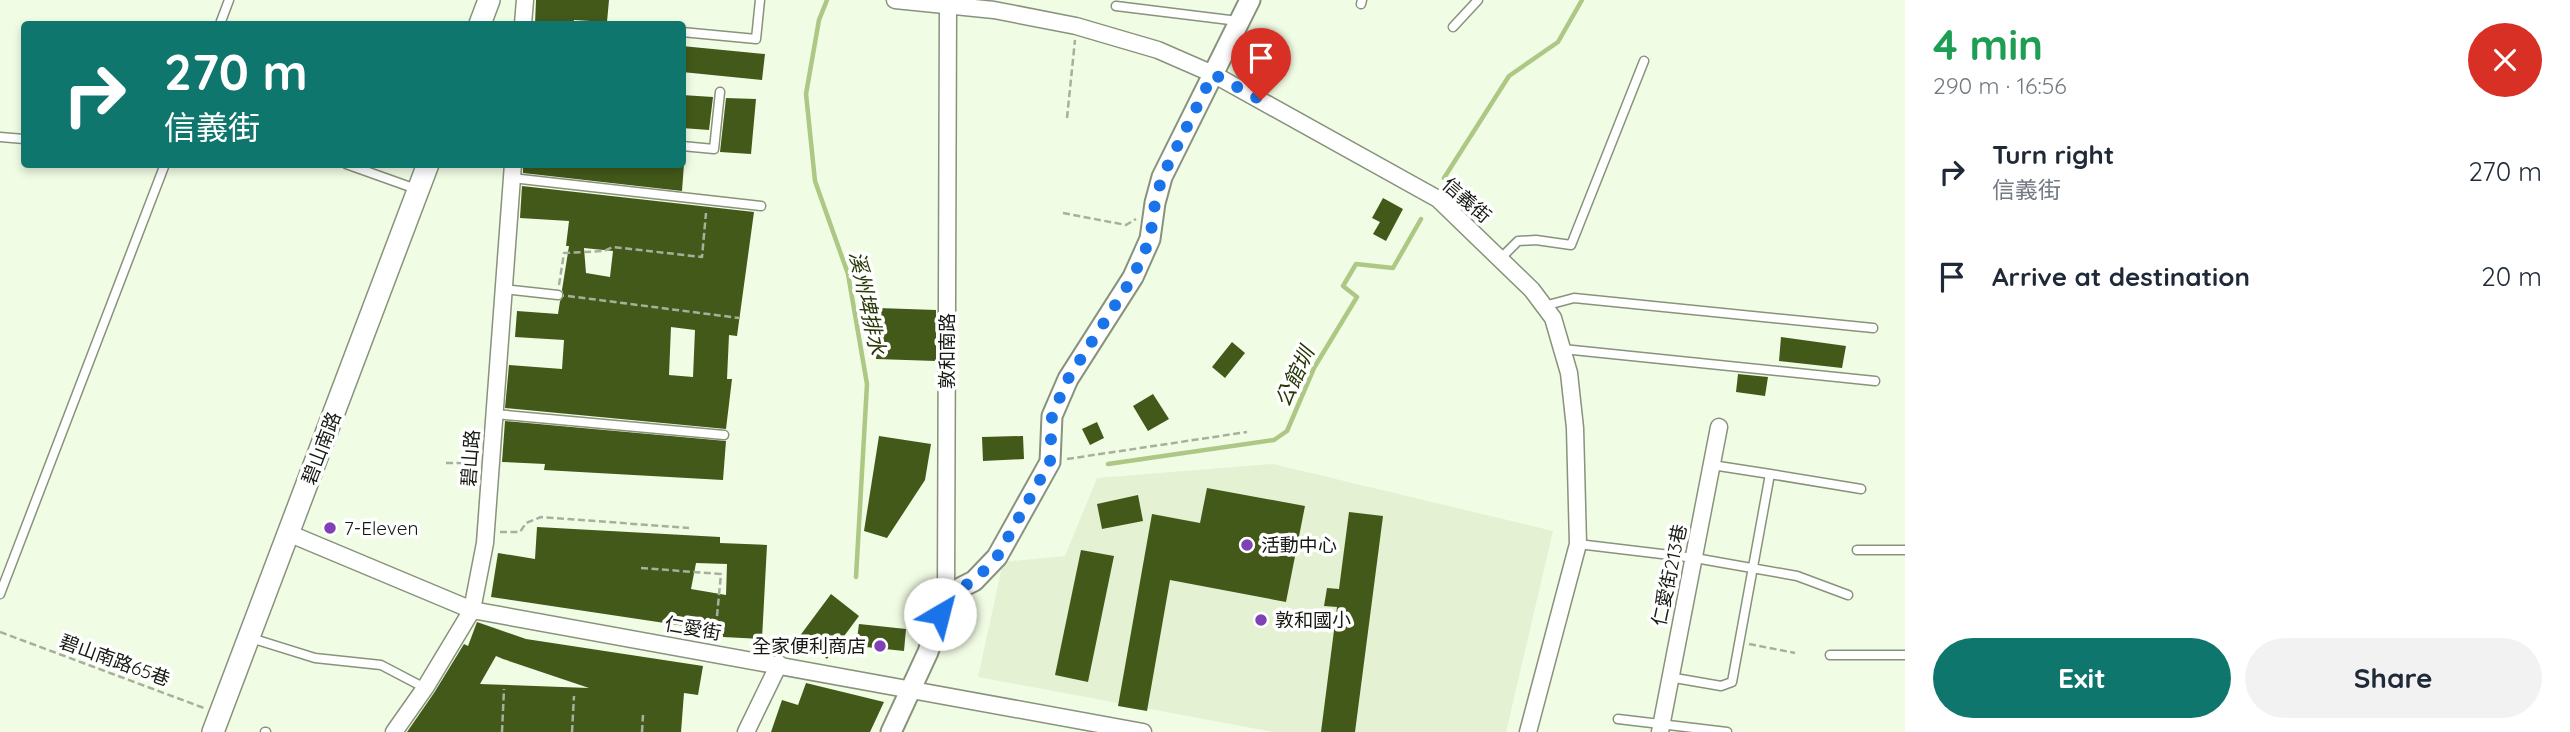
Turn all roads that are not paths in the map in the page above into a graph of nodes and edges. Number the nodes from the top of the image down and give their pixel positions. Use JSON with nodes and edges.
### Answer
{"nodes":[{"id":1,"x":229,"y":0,"type":"edge"},
{"id":2,"x":489,"y":0,"type":"edge"},
{"id":3,"x":525,"y":0,"type":"edge"},
{"id":4,"x":760,"y":0,"type":"edge"},
{"id":5,"x":895,"y":0,"type":"edge"},
{"id":6,"x":1250,"y":0,"type":"edge"},
{"id":7,"x":1478,"y":0,"type":"edge"},
{"id":8,"x":948,"y":5,"type":"junction"},
{"id":9,"x":1116,"y":6,"type":"dead end"},
{"id":10,"x":221,"y":21,"type":"edge"},
{"id":11,"x":481,"y":21,"type":"edge"},
{"id":12,"x":523,"y":21,"type":"edge"},
{"id":13,"x":1239,"y":21,"type":"junction"},
{"id":14,"x":1452,"y":27,"type":"dead end"},
{"id":15,"x":686,"y":32,"type":"edge"},
{"id":16,"x":1644,"y":61,"type":"dead end"},
{"id":17,"x":1213,"y":74,"type":"junction"},
{"id":18,"x":720,"y":92,"type":"dead end"},
{"id":19,"x":0,"y":137,"type":"edge"},
{"id":20,"x":21,"y":139,"type":"edge"},
{"id":21,"x":686,"y":146,"type":"edge"},
{"id":22,"x":163,"y":168,"type":"edge"},
{"id":23,"x":357,"y":168,"type":"edge"},
{"id":24,"x":427,"y":168,"type":"edge"},
{"id":25,"x":512,"y":171,"type":"edge"},
{"id":26,"x":419,"y":190,"type":"junction"},
{"id":27,"x":761,"y":206,"type":"dead end"},
{"id":28,"x":1501,"y":258,"type":"junction"},
{"id":29,"x":504,"y":289,"type":"junction"},
{"id":30,"x":558,"y":295,"type":"road end"},
{"id":31,"x":1544,"y":306,"type":"junction"},
{"id":32,"x":1873,"y":328,"type":"dead end"},
{"id":33,"x":1563,"y":349,"type":"junction"},
{"id":34,"x":1875,"y":381,"type":"dead end"},
{"id":35,"x":495,"y":414,"type":"junction"},
{"id":36,"x":1719,"y":427,"type":"dead end"},
{"id":37,"x":724,"y":435,"type":"dead end"},
{"id":38,"x":1712,"y":465,"type":"junction"},
{"id":39,"x":1770,"y":474,"type":"junction"},
{"id":40,"x":1861,"y":489,"type":"dead end"},
{"id":41,"x":288,"y":533,"type":"junction"},
{"id":42,"x":1578,"y":544,"type":"junction"},
{"id":43,"x":1857,"y":550,"type":"dead end"},
{"id":44,"x":1905,"y":550,"type":"edge"},
{"id":45,"x":1695,"y":558,"type":"junction"},
{"id":46,"x":1752,"y":569,"type":"junction"},
{"id":47,"x":0,"y":594,"type":"edge"},
{"id":48,"x":946,"y":595,"type":"junction"},
{"id":49,"x":1847,"y":595,"type":"dead end"},
{"id":50,"x":472,"y":610,"type":"junction"},
{"id":51,"x":249,"y":638,"type":"junction"},
{"id":52,"x":1830,"y":654,"type":"dead end"},
{"id":53,"x":1905,"y":655,"type":"edge"},
{"id":54,"x":779,"y":664,"type":"junction"},
{"id":55,"x":1669,"y":677,"type":"junction"},
{"id":56,"x":425,"y":688,"type":"junction"},
{"id":57,"x":911,"y":690,"type":"junction"},
{"id":58,"x":1618,"y":719,"type":"dead end"},
{"id":59,"x":217,"y":723,"type":"edge"},
{"id":60,"x":1660,"y":728,"type":"edge"},
{"id":61,"x":394,"y":732,"type":"edge"},
{"id":62,"x":746,"y":732,"type":"edge"},
{"id":63,"x":891,"y":732,"type":"edge"},
{"id":64,"x":1143,"y":732,"type":"edge"},
{"id":65,"x":1528,"y":732,"type":"edge"},
{"id":66,"x":1727,"y":732,"type":"edge"}],
"edges":[{"from":1,"to":10,"type":"lane"},
{"from":2,"to":11,"type":"main road"},
{"from":3,"to":12,"type":"street"},
{"from":4,"to":15,"type":"lane"},
{"from":5,"to":8,"type":"street","name":"信義街"},
{"from":6,"to":13,"type":"street"},
{"from":7,"to":14,"type":"lane"},
{"from":8,"to":17,"type":"street","name":"信義街"},
{"from":8,"to":48,"type":"street","name":"敦和南路"},
{"from":9,"to":13,"type":"lane"},
{"from":13,"to":17,"type":"street"},
{"from":16,"to":28,"type":"lane"},
{"from":17,"to":28,"type":"street","name":"信義街"},
{"from":17,"to":48,"type":"street"},
{"from":18,"to":21,"type":"lane"},
{"from":19,"to":20,"type":"lane"},
{"from":22,"to":47,"type":"lane"},
{"from":23,"to":26,"type":"lane"},
{"from":24,"to":26,"type":"main road","name":"碧山南路"},
{"from":25,"to":27,"type":"lane"},
{"from":25,"to":29,"type":"street","name":"碧山路"},
{"from":26,"to":41,"type":"main road","name":"碧山南路"},
{"from":28,"to":31,"type":"street","name":"信義街"},
{"from":29,"to":30,"type":"lane"},
{"from":29,"to":35,"type":"street","name":"碧山路"},
{"from":31,"to":32,"type":"lane"},
{"from":31,"to":33,"type":"street","name":"信義街"},
{"from":33,"to":34,"type":"lane"},
{"from":33,"to":42,"type":"street","name":"信義街"},
{"from":35,"to":37,"type":"lane"},
{"from":35,"to":50,"type":"street","name":"碧山路"},
{"from":36,"to":38,"type":"street","name":"仁愛街213巷"},
{"from":38,"to":39,"type":"lane"},
{"from":38,"to":45,"type":"street","name":"仁愛街213巷"},
{"from":39,"to":40,"type":"lane"},
{"from":39,"to":46,"type":"lane"},
{"from":41,"to":50,"type":"street","name":"仁愛街"},
{"from":41,"to":51,"type":"main road","name":"碧山南路"},
{"from":42,"to":45,"type":"lane"},
{"from":42,"to":65,"type":"street","name":"信義街"},
{"from":43,"to":44,"type":"lane"},
{"from":45,"to":46,"type":"lane"},
{"from":45,"to":55,"type":"street","name":"仁愛街213巷"},
{"from":46,"to":49,"type":"lane"},
{"from":46,"to":55,"type":"lane"},
{"from":48,"to":57,"type":"street","name":"敦和南路"},
{"from":50,"to":54,"type":"street","name":"仁愛街"},
{"from":50,"to":56,"type":"street","name":"碧山路"},
{"from":51,"to":56,"type":"lane"},
{"from":51,"to":59,"type":"main road","name":"碧山南路"},
{"from":52,"to":53,"type":"lane"},
{"from":54,"to":57,"type":"street","name":"仁愛街"},
{"from":54,"to":62,"type":"street"},
{"from":55,"to":60,"type":"street","name":"仁愛街213巷"},
{"from":56,"to":61,"type":"street","name":"碧山路"},
{"from":57,"to":63,"type":"street","name":"敦和南路"},
{"from":57,"to":64,"type":"street","name":"仁愛街"},
{"from":58,"to":60,"type":"lane"},
{"from":60,"to":66,"type":"lane"}]}
